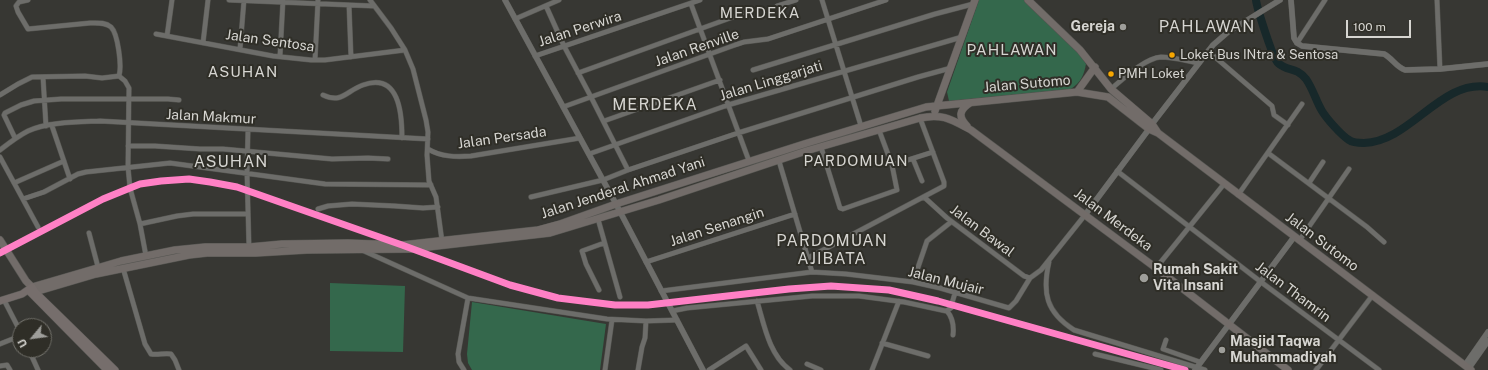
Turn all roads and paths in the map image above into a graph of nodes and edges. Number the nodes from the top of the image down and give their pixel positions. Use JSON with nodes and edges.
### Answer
{"nodes":[{"id":1,"x":28,"y":0,"type":"edge"},
{"id":2,"x":172,"y":0,"type":"edge"},
{"id":3,"x":208,"y":0,"type":"edge"},
{"id":4,"x":229,"y":0,"type":"edge"},
{"id":5,"x":244,"y":0,"type":"edge"},
{"id":6,"x":370,"y":0,"type":"edge"},
{"id":7,"x":505,"y":0,"type":"edge"},
{"id":8,"x":559,"y":0,"type":"edge"},
{"id":9,"x":700,"y":0,"type":"edge"},
{"id":10,"x":796,"y":0,"type":"edge"},
{"id":11,"x":822,"y":0,"type":"edge"},
{"id":12,"x":886,"y":0,"type":"edge"},
{"id":13,"x":1028,"y":0,"type":"edge"},
{"id":14,"x":1280,"y":0,"type":"edge"},
{"id":15,"x":1291,"y":0,"type":"edge"},
{"id":16,"x":1325,"y":0,"type":"edge"},
{"id":17,"x":1437,"y":0,"type":"edge"},
{"id":18,"x":283,"y":1,"type":"edge"},
{"id":19,"x":318,"y":2,"type":"edge"},
{"id":20,"x":974,"y":2,"type":"edge"},
{"id":21,"x":691,"y":4,"type":"junction"},
{"id":22,"x":349,"y":5,"type":"junction"},
{"id":23,"x":374,"y":6,"type":"junction"},
{"id":24,"x":546,"y":6,"type":"junction"},
{"id":25,"x":777,"y":6,"type":"dead end"},
{"id":26,"x":747,"y":12,"type":"dead end"},
{"id":27,"x":828,"y":18,"type":"junction"},
{"id":28,"x":515,"y":19,"type":"junction"},
{"id":29,"x":700,"y":28,"type":"junction"},
{"id":30,"x":156,"y":34,"type":"dead end"},
{"id":31,"x":167,"y":36,"type":"junction"},
{"id":32,"x":962,"y":37,"type":"junction"},
{"id":33,"x":203,"y":42,"type":"junction"},
{"id":34,"x":1297,"y":43,"type":"junction"},
{"id":35,"x":836,"y":45,"type":"junction"},
{"id":36,"x":564,"y":46,"type":"junction"},
{"id":37,"x":240,"y":50,"type":"junction"},
{"id":38,"x":405,"y":50,"type":"junction"},
{"id":39,"x":1208,"y":51,"type":"junction"},
{"id":40,"x":710,"y":54,"type":"junction"},
{"id":41,"x":280,"y":56,"type":"junction"},
{"id":42,"x":535,"y":56,"type":"junction"},
{"id":43,"x":351,"y":57,"type":"junction"},
{"id":44,"x":315,"y":60,"type":"junction"},
{"id":45,"x":1199,"y":63,"type":"junction"},
{"id":46,"x":1488,"y":64,"type":"edge"},
{"id":47,"x":1095,"y":67,"type":"junction"},
{"id":48,"x":951,"y":68,"type":"junction"},
{"id":49,"x":1440,"y":69,"type":"junction"},
{"id":50,"x":753,"y":70,"type":"dead end"},
{"id":51,"x":844,"y":71,"type":"junction"},
{"id":52,"x":578,"y":73,"type":"junction"},
{"id":53,"x":119,"y":76,"type":"junction"},
{"id":54,"x":43,"y":77,"type":"junction"},
{"id":55,"x":720,"y":80,"type":"junction"},
{"id":56,"x":1111,"y":89,"type":"junction"},
{"id":57,"x":1078,"y":92,"type":"junction"},
{"id":58,"x":0,"y":95,"type":"edge"},
{"id":59,"x":323,"y":95,"type":"dead end"},
{"id":60,"x":591,"y":97,"type":"junction"},
{"id":61,"x":852,"y":97,"type":"junction"},
{"id":62,"x":128,"y":99,"type":"junction"},
{"id":63,"x":179,"y":100,"type":"dead end"},
{"id":64,"x":45,"y":101,"type":"junction"},
{"id":65,"x":972,"y":102,"type":"junction"},
{"id":66,"x":1302,"y":104,"type":"dead end"},
{"id":67,"x":728,"y":105,"type":"junction"},
{"id":68,"x":563,"y":107,"type":"junction"},
{"id":69,"x":935,"y":107,"type":"junction"},
{"id":70,"x":934,"y":115,"type":"junction"},
{"id":71,"x":920,"y":118,"type":"junction"},
{"id":72,"x":604,"y":121,"type":"junction"},
{"id":73,"x":129,"y":123,"type":"junction"},
{"id":74,"x":1288,"y":125,"type":"junction"},
{"id":75,"x":46,"y":126,"type":"junction"},
{"id":76,"x":52,"y":126,"type":"junction"},
{"id":77,"x":863,"y":126,"type":"junction"},
{"id":78,"x":1151,"y":126,"type":"junction"},
{"id":79,"x":248,"y":130,"type":"junction"},
{"id":80,"x":879,"y":130,"type":"junction"},
{"id":81,"x":971,"y":130,"type":"junction"},
{"id":82,"x":738,"y":133,"type":"junction"},
{"id":83,"x":868,"y":133,"type":"junction"},
{"id":84,"x":15,"y":138,"type":"junction"},
{"id":85,"x":402,"y":138,"type":"junction"},
{"id":86,"x":580,"y":138,"type":"junction"},
{"id":87,"x":428,"y":139,"type":"junction"},
{"id":88,"x":804,"y":144,"type":"junction"},
{"id":89,"x":616,"y":145,"type":"junction"},
{"id":90,"x":128,"y":146,"type":"junction"},
{"id":91,"x":821,"y":147,"type":"junction"},
{"id":92,"x":428,"y":149,"type":"junction"},
{"id":93,"x":0,"y":150,"type":"edge"},
{"id":94,"x":806,"y":151,"type":"junction"},
{"id":95,"x":247,"y":152,"type":"junction"},
{"id":96,"x":933,"y":152,"type":"junction"},
{"id":97,"x":1268,"y":153,"type":"junction"},
{"id":98,"x":589,"y":154,"type":"junction"},
{"id":99,"x":0,"y":157,"type":"edge"},
{"id":100,"x":388,"y":159,"type":"dead end"},
{"id":101,"x":913,"y":159,"type":"junction"},
{"id":102,"x":779,"y":160,"type":"junction"},
{"id":103,"x":64,"y":161,"type":"junction"},
{"id":104,"x":749,"y":161,"type":"junction"},
{"id":105,"x":1323,"y":162,"type":"dead end"},
{"id":106,"x":741,"y":164,"type":"junction"},
{"id":107,"x":892,"y":166,"type":"junction"},
{"id":108,"x":128,"y":167,"type":"junction"},
{"id":109,"x":1348,"y":169,"type":"dead end"},
{"id":110,"x":628,"y":170,"type":"junction"},
{"id":111,"x":1117,"y":171,"type":"junction"},
{"id":112,"x":744,"y":172,"type":"junction"},
{"id":113,"x":247,"y":174,"type":"junction"},
{"id":114,"x":70,"y":179,"type":"junction"},
{"id":115,"x":603,"y":180,"type":"junction"},
{"id":116,"x":922,"y":181,"type":"dead end"},
{"id":117,"x":14,"y":183,"type":"junction"},
{"id":118,"x":682,"y":183,"type":"junction"},
{"id":119,"x":1308,"y":183,"type":"junction"},
{"id":120,"x":1224,"y":184,"type":"junction"},
{"id":121,"x":431,"y":186,"type":"junction"},
{"id":122,"x":685,"y":191,"type":"junction"},
{"id":123,"x":1238,"y":195,"type":"junction"},
{"id":124,"x":531,"y":197,"type":"dead end"},
{"id":125,"x":924,"y":197,"type":"junction"},
{"id":126,"x":1328,"y":198,"type":"junction"},
{"id":127,"x":23,"y":199,"type":"junction"},
{"id":128,"x":616,"y":204,"type":"junction"},
{"id":129,"x":438,"y":207,"type":"junction"},
{"id":130,"x":318,"y":209,"type":"dead end"},
{"id":131,"x":620,"y":212,"type":"junction"},
{"id":132,"x":248,"y":214,"type":"junction"},
{"id":133,"x":795,"y":214,"type":"junction"},
{"id":134,"x":1085,"y":215,"type":"junction"},
{"id":135,"x":598,"y":219,"type":"junction"},
{"id":136,"x":951,"y":222,"type":"junction"},
{"id":137,"x":140,"y":224,"type":"junction"},
{"id":138,"x":38,"y":227,"type":"dead end"},
{"id":139,"x":1189,"y":227,"type":"junction"},
{"id":140,"x":539,"y":232,"type":"junction"},
{"id":141,"x":89,"y":233,"type":"dead end"},
{"id":142,"x":511,"y":235,"type":"junction"},
{"id":143,"x":1297,"y":239,"type":"junction"},
{"id":144,"x":0,"y":240,"type":"edge"},
{"id":145,"x":442,"y":241,"type":"junction"},
{"id":146,"x":1384,"y":242,"type":"dead end"},
{"id":147,"x":604,"y":243,"type":"junction"},
{"id":148,"x":249,"y":247,"type":"junction"},
{"id":149,"x":234,"y":249,"type":"junction"},
{"id":150,"x":362,"y":250,"type":"junction"},
{"id":151,"x":187,"y":252,"type":"junction"},
{"id":152,"x":146,"y":256,"type":"junction"},
{"id":153,"x":808,"y":258,"type":"junction"},
{"id":154,"x":1050,"y":260,"type":"junction"},
{"id":155,"x":646,"y":262,"type":"junction"},
{"id":156,"x":98,"y":267,"type":"junction"},
{"id":157,"x":123,"y":268,"type":"junction"},
{"id":158,"x":1156,"y":268,"type":"junction"},
{"id":159,"x":812,"y":272,"type":"junction"},
{"id":160,"x":1030,"y":278,"type":"junction"},
{"id":161,"x":913,"y":282,"type":"junction"},
{"id":162,"x":1261,"y":282,"type":"junction"},
{"id":163,"x":599,"y":290,"type":"dead end"},
{"id":164,"x":661,"y":290,"type":"junction"},
{"id":165,"x":30,"y":291,"type":"junction"},
{"id":166,"x":955,"y":292,"type":"junction"},
{"id":167,"x":1372,"y":296,"type":"junction"},
{"id":168,"x":620,"y":297,"type":"dead end"},
{"id":169,"x":468,"y":298,"type":"junction"},
{"id":170,"x":2,"y":300,"type":"edge"},
{"id":171,"x":899,"y":301,"type":"junction"},
{"id":172,"x":758,"y":302,"type":"junction"},
{"id":173,"x":950,"y":307,"type":"junction"},
{"id":174,"x":672,"y":311,"type":"junction"},
{"id":175,"x":12,"y":318,"type":"edge"},
{"id":176,"x":612,"y":320,"type":"junction"},
{"id":177,"x":677,"y":320,"type":"junction"},
{"id":178,"x":646,"y":321,"type":"junction"},
{"id":179,"x":1228,"y":325,"type":"junction"},
{"id":180,"x":1488,"y":332,"type":"edge"},
{"id":181,"x":953,"y":335,"type":"dead end"},
{"id":182,"x":12,"y":339,"type":"edge"},
{"id":183,"x":1166,"y":340,"type":"dead end"},
{"id":184,"x":1338,"y":340,"type":"junction"},
{"id":185,"x":1487,"y":340,"type":"edge"},
{"id":186,"x":882,"y":343,"type":"junction"},
{"id":187,"x":0,"y":344,"type":"edge"},
{"id":188,"x":1096,"y":354,"type":"dead end"},
{"id":189,"x":928,"y":356,"type":"dead end"},
{"id":190,"x":33,"y":358,"type":"edge"},
{"id":191,"x":807,"y":364,"type":"dead end"},
{"id":192,"x":0,"y":366,"type":"edge"},
{"id":193,"x":1197,"y":366,"type":"edge"},
{"id":194,"x":1467,"y":368,"type":"edge"},
{"id":195,"x":786,"y":369,"type":"edge"},
{"id":196,"x":10,"y":370,"type":"edge"},
{"id":197,"x":38,"y":370,"type":"edge"},
{"id":198,"x":107,"y":370,"type":"edge"},
{"id":199,"x":115,"y":370,"type":"edge"},
{"id":200,"x":179,"y":370,"type":"edge"},
{"id":201,"x":464,"y":370,"type":"edge"},
{"id":202,"x":605,"y":370,"type":"edge"},
{"id":203,"x":638,"y":370,"type":"edge"},
{"id":204,"x":703,"y":370,"type":"edge"},
{"id":205,"x":709,"y":370,"type":"edge"},
{"id":206,"x":761,"y":370,"type":"edge"},
{"id":207,"x":821,"y":370,"type":"edge"},
{"id":208,"x":872,"y":370,"type":"edge"},
{"id":209,"x":1161,"y":370,"type":"edge"},
{"id":210,"x":1205,"y":370,"type":"edge"},
{"id":211,"x":1288,"y":370,"type":"edge"},
{"id":212,"x":1316,"y":370,"type":"edge"},
{"id":213,"x":1379,"y":370,"type":"edge"}],
"edges":[{"from":1,"to":53,"type":"street"},
{"from":2,"to":31,"type":"street"},
{"from":3,"to":33,"type":"street"},
{"from":4,"to":5,"type":"street"},
{"from":5,"to":18,"type":"street"},
{"from":5,"to":37,"type":"street"},
{"from":6,"to":23,"type":"street"},
{"from":7,"to":28,"type":"street"},
{"from":8,"to":24,"type":"street"},
{"from":9,"to":21,"type":"street","name":"Jalan Perwira"},
{"from":10,"to":25,"type":"street"},
{"from":11,"to":27,"type":"street"},
{"from":12,"to":27,"type":"street","name":"Jalan Renville"},
{"from":13,"to":47,"type":"main road","name":"Jalan Sutomo"},
{"from":14,"to":39,"type":"street"},
{"from":15,"to":34,"type":"street"},
{"from":16,"to":34,"type":"street"},
{"from":17,"to":49,"type":"street"},
{"from":18,"to":19,"type":"street"},
{"from":18,"to":41,"type":"street"},
{"from":19,"to":22,"type":"street"},
{"from":19,"to":44,"type":"street"},
{"from":20,"to":32,"type":"main road"},
{"from":20,"to":35,"type":"street"},
{"from":21,"to":29,"type":"street"},
{"from":21,"to":36,"type":"street","name":"Jalan Perwira"},
{"from":22,"to":23,"type":"street"},
{"from":22,"to":43,"type":"street"},
{"from":23,"to":38,"type":"street"},
{"from":24,"to":28,"type":"street"},
{"from":24,"to":36,"type":"street"},
{"from":26,"to":29,"type":"street"},
{"from":27,"to":35,"type":"street"},
{"from":27,"to":40,"type":"street","name":"Jalan Renville"},
{"from":28,"to":42,"type":"street"},
{"from":29,"to":40,"type":"street"},
{"from":29,"to":52,"type":"street"},
{"from":30,"to":31,"type":"street","name":"Jalan Sentosa"},
{"from":31,"to":33,"type":"street","name":"Jalan Sentosa"},
{"from":32,"to":48,"type":"main road"},
{"from":32,"to":51,"type":"street","name":"Jalan Linggarjati"},
{"from":33,"to":37,"type":"street","name":"Jalan Sentosa"},
{"from":34,"to":49,"type":"street"},
{"from":35,"to":50,"type":"street"},
{"from":35,"to":51,"type":"street"},
{"from":36,"to":42,"type":"street","name":"Jalan Perwira"},
{"from":36,"to":52,"type":"street"},
{"from":37,"to":41,"type":"street","name":"Jalan Sentosa"},
{"from":38,"to":43,"type":"street","name":"Jalan Sentosa"},
{"from":38,"to":87,"type":"street"},
{"from":39,"to":45,"type":"street"},
{"from":39,"to":74,"type":"street"},
{"from":40,"to":55,"type":"street"},
{"from":40,"to":60,"type":"street","name":"Jalan Renville"},
{"from":41,"to":44,"type":"street","name":"Jalan Sentosa"},
{"from":42,"to":68,"type":"street"},
{"from":43,"to":44,"type":"street","name":"Jalan Sentosa"},
{"from":45,"to":56,"type":"street"},
{"from":45,"to":78,"type":"street"},
{"from":46,"to":49,"type":"street"},
{"from":47,"to":56,"type":"main road","name":"Jalan Sutomo"},
{"from":47,"to":57,"type":"main road"},
{"from":48,"to":61,"type":"street"},
{"from":48,"to":69,"type":"main road"},
{"from":51,"to":61,"type":"street"},
{"from":51,"to":67,"type":"street","name":"Jalan Linggarjati"},
{"from":52,"to":60,"type":"street"},
{"from":53,"to":54,"type":"street"},
{"from":53,"to":62,"type":"street"},
{"from":54,"to":58,"type":"street"},
{"from":54,"to":64,"type":"street"},
{"from":55,"to":67,"type":"street"},
{"from":55,"to":72,"type":"street"},
{"from":56,"to":78,"type":"main road","name":"Jalan Sutomo"},
{"from":57,"to":65,"type":"main road","name":"Jalan Sutomo"},
{"from":57,"to":78,"type":"main road","name":"Jalan Sutomo"},
{"from":59,"to":85,"type":"street"},
{"from":60,"to":68,"type":"street","name":"Jalan Renville"},
{"from":60,"to":72,"type":"street"},
{"from":61,"to":77,"type":"street"},
{"from":61,"to":82,"type":"street"},
{"from":62,"to":63,"type":"street"},
{"from":62,"to":64,"type":"street"},
{"from":62,"to":73,"type":"street"},
{"from":64,"to":75,"type":"street"},
{"from":64,"to":84,"type":"street"},
{"from":65,"to":69,"type":"main road","name":"Jalan Sutomo"},
{"from":65,"to":81,"type":"main road"},
{"from":66,"to":74,"type":"street"},
{"from":67,"to":82,"type":"street"},
{"from":67,"to":89,"type":"street","name":"Jalan Linggarjati"},
{"from":68,"to":86,"type":"street"},
{"from":69,"to":70,"type":"main road"},
{"from":69,"to":77,"type":"main road","name":"Jalan Jenderal Ahmad Yani"},
{"from":70,"to":71,"type":"main road","name":"Jalan Jenderal Ahmad Yani"},
{"from":70,"to":81,"type":"main road","name":"Jalan Merdeka"},
{"from":71,"to":80,"type":"main road","name":"Jalan Jenderal Ahmad Yani"},
{"from":71,"to":96,"type":"street"},
{"from":72,"to":89,"type":"street"},
{"from":73,"to":76,"type":"street","name":"Jalan Makmur"},
{"from":73,"to":79,"type":"street","name":"Jalan Makmur"},
{"from":73,"to":90,"type":"street"},
{"from":74,"to":97,"type":"street"},
{"from":75,"to":76,"type":"street","name":"Jalan Makmur"},
{"from":75,"to":84,"type":"street","name":"Jalan Makmur"},
{"from":76,"to":103,"type":"street"},
{"from":77,"to":83,"type":"main road"},
{"from":77,"to":88,"type":"main road","name":"Jalan Jenderal Ahmad Yani"},
{"from":78,"to":111,"type":"street"},
{"from":78,"to":120,"type":"main road","name":"Jalan Sutomo"},
{"from":79,"to":85,"type":"street","name":"Jalan Makmur"},
{"from":79,"to":95,"type":"street"},
{"from":80,"to":83,"type":"main road","name":"Jalan Jenderal Ahmad Yani"},
{"from":80,"to":107,"type":"street"},
{"from":81,"to":134,"type":"main road","name":"Jalan Merdeka"},
{"from":82,"to":104,"type":"street"},
{"from":82,"to":110,"type":"street"},
{"from":83,"to":91,"type":"main road","name":"Jalan Jenderal Ahmad Yani"},
{"from":84,"to":93,"type":"street","name":"Jalan Makmur"},
{"from":85,"to":87,"type":"street","name":"Jalan Makmur"},
{"from":86,"to":92,"type":"street","name":"Jalan Persada"},
{"from":86,"to":98,"type":"street"},
{"from":87,"to":92,"type":"street"},
{"from":88,"to":94,"type":"main road"},
{"from":88,"to":104,"type":"main road","name":"Jalan Jenderal Ahmad Yani"},
{"from":89,"to":98,"type":"street","name":"Jalan Linggarjati"},
{"from":89,"to":110,"type":"street"},
{"from":90,"to":95,"type":"street"},
{"from":90,"to":108,"type":"street"},
{"from":91,"to":94,"type":"main road","name":"Jalan Jenderal Ahmad Yani"},
{"from":91,"to":107,"type":"street"},
{"from":92,"to":121,"type":"street"},
{"from":94,"to":102,"type":"main road","name":"Jalan Jenderal Ahmad Yani"},
{"from":95,"to":100,"type":"street"},
{"from":95,"to":113,"type":"street"},
{"from":96,"to":101,"type":"street"},
{"from":96,"to":125,"type":"street"},
{"from":97,"to":119,"type":"street"},
{"from":97,"to":123,"type":"street"},
{"from":98,"to":115,"type":"street"},
{"from":99,"to":117,"type":"street"},
{"from":101,"to":107,"type":"street"},
{"from":101,"to":116,"type":"street"},
{"from":102,"to":112,"type":"main road","name":"Jalan Jenderal Ahmad Yani"},
{"from":102,"to":133,"type":"street"},
{"from":103,"to":114,"type":"street"},
{"from":103,"to":117,"type":"street"},
{"from":104,"to":106,"type":"main road","name":"Jalan Jenderal Ahmad Yani"},
{"from":105,"to":119,"type":"street"},
{"from":106,"to":112,"type":"main road"},
{"from":106,"to":118,"type":"main road","name":"Jalan Jenderal Ahmad Yani"},
{"from":108,"to":113,"type":"street"},
{"from":108,"to":114,"type":"street"},
{"from":108,"to":137,"type":"street"},
{"from":109,"to":126,"type":"street"},
{"from":110,"to":115,"type":"street"},
{"from":111,"to":134,"type":"street"},
{"from":111,"to":139,"type":"street","name":"Jalan Thamrin"},
{"from":112,"to":122,"type":"main road","name":"Jalan Jenderal Ahmad Yani"},
{"from":113,"to":121,"type":"street"},
{"from":113,"to":132,"type":"street"},
{"from":114,"to":127,"type":"street"},
{"from":115,"to":124,"type":"street"},
{"from":115,"to":128,"type":"street"},
{"from":117,"to":127,"type":"street"},
{"from":118,"to":122,"type":"main road"},
{"from":118,"to":128,"type":"main road","name":"Jalan Jenderal Ahmad Yani"},
{"from":119,"to":126,"type":"street"},
{"from":120,"to":123,"type":"main road","name":"Jalan Sutomo"},
{"from":120,"to":139,"type":"street"},
{"from":121,"to":129,"type":"street"},
{"from":122,"to":131,"type":"main road","name":"Jalan Jenderal Ahmad Yani"},
{"from":123,"to":143,"type":"main road","name":"Jalan Sutomo"},
{"from":125,"to":136,"type":"street","name":"Jalan Bawal"},
{"from":125,"to":153,"type":"street"},
{"from":126,"to":143,"type":"street"},
{"from":126,"to":146,"type":"street"},
{"from":127,"to":138,"type":"street"},
{"from":128,"to":131,"type":"street"},
{"from":128,"to":140,"type":"main road","name":"Jalan Jenderal Ahmad Yani"},
{"from":129,"to":130,"type":"street"},
{"from":129,"to":145,"type":"street"},
{"from":131,"to":135,"type":"main road","name":"Jalan Jenderal Ahmad Yani"},
{"from":131,"to":155,"type":"street"},
{"from":132,"to":137,"type":"street"},
{"from":132,"to":148,"type":"street"},
{"from":133,"to":153,"type":"street"},
{"from":133,"to":155,"type":"street","name":"Jalan Senangin"},
{"from":134,"to":154,"type":"street","name":"Jalan Mujair"},
{"from":134,"to":158,"type":"main road","name":"Jalan Merdeka"},
{"from":135,"to":140,"type":"main road","name":"Jalan Jenderal Ahmad Yani"},
{"from":135,"to":147,"type":"street"},
{"from":136,"to":160,"type":"street","name":"Jalan Bawal"},
{"from":136,"to":161,"type":"street"},
{"from":137,"to":152,"type":"street"},
{"from":139,"to":158,"type":"street"},
{"from":139,"to":162,"type":"street","name":"Jalan Thamrin"},
{"from":140,"to":142,"type":"main road","name":"Jalan Jenderal Ahmad Yani"},
{"from":141,"to":156,"type":"street"},
{"from":142,"to":145,"type":"main road","name":"Jalan Jenderal Ahmad Yani"},
{"from":142,"to":150,"type":"main road","name":"Jalan Jenderal Ahmad Yani"},
{"from":143,"to":162,"type":"street"},
{"from":143,"to":167,"type":"main road","name":"Jalan Sutomo"},
{"from":144,"to":165,"type":"main road"},
{"from":145,"to":148,"type":"main road","name":"Jalan Jenderal Ahmad Yani"},
{"from":147,"to":163,"type":"street"},
{"from":147,"to":168,"type":"street"},
{"from":148,"to":149,"type":"main road","name":"Jalan Jenderal Ahmad Yani"},
{"from":149,"to":150,"type":"main road","name":"Jalan Jenderal Ahmad Yani"},
{"from":149,"to":151,"type":"main road","name":"Jalan Jenderal Ahmad Yani"},
{"from":150,"to":169,"type":"street"},
{"from":151,"to":152,"type":"main road","name":"Jalan Jenderal Ahmad Yani"},
{"from":151,"to":157,"type":"main road","name":"Jalan Jenderal Ahmad Yani"},
{"from":152,"to":156,"type":"main road","name":"Jalan Jenderal Ahmad Yani"},
{"from":153,"to":159,"type":"street"},
{"from":154,"to":160,"type":"street","name":"Jalan Mujair"},
{"from":154,"to":193,"type":"street"},
{"from":155,"to":164,"type":"street"},
{"from":156,"to":165,"type":"main road","name":"Jalan Jenderal Ahmad Yani"},
{"from":157,"to":165,"type":"main road","name":"Jalan Jenderal Ahmad Yani"},
{"from":157,"to":200,"type":"street"},
{"from":158,"to":179,"type":"main road","name":"Jalan Merdeka"},
{"from":159,"to":161,"type":"street","name":"Jalan Mujair"},
{"from":159,"to":164,"type":"street","name":"Jalan Mujair"},
{"from":160,"to":166,"type":"street","name":"Jalan Mujair"},
{"from":161,"to":166,"type":"street","name":"Jalan Mujair"},
{"from":162,"to":179,"type":"street"},
{"from":162,"to":184,"type":"street","name":"Jalan Thamrin"},
{"from":164,"to":174,"type":"street"},
{"from":165,"to":170,"type":"highway"},
{"from":165,"to":198,"type":"highway"},
{"from":165,"to":199,"type":"highway"},
{"from":166,"to":173,"type":"street"},
{"from":167,"to":184,"type":"street"},
{"from":167,"to":194,"type":"main road","name":"Jalan Sutomo"},
{"from":169,"to":176,"type":"street"},
{"from":169,"to":201,"type":"street"},
{"from":170,"to":175,"type":"street"},
{"from":171,"to":172,"type":"street"},
{"from":171,"to":173,"type":"street"},
{"from":171,"to":186,"type":"street"},
{"from":172,"to":174,"type":"street"},
{"from":172,"to":195,"type":"street"},
{"from":173,"to":181,"type":"street"},
{"from":174,"to":177,"type":"street"},
{"from":176,"to":178,"type":"street"},
{"from":176,"to":202,"type":"street"},
{"from":177,"to":178,"type":"street"},
{"from":177,"to":204,"type":"street"},
{"from":178,"to":203,"type":"street"},
{"from":179,"to":193,"type":"street"},
{"from":179,"to":211,"type":"main road","name":"Jalan Merdeka"},
{"from":180,"to":185,"type":"street"},
{"from":182,"to":187,"type":"street"},
{"from":183,"to":193,"type":"street"},
{"from":184,"to":212,"type":"street"},
{"from":184,"to":213,"type":"street","name":"Jalan Thamrin"},
{"from":185,"to":194,"type":"street"},
{"from":186,"to":189,"type":"street"},
{"from":186,"to":208,"type":"street"},
{"from":188,"to":209,"type":"street"},
{"from":190,"to":197,"type":"street"},
{"from":191,"to":207,"type":"street"},
{"from":192,"to":196,"type":"street"},
{"from":193,"to":210,"type":"street"},
{"from":205,"to":206,"type":"street"}]}
